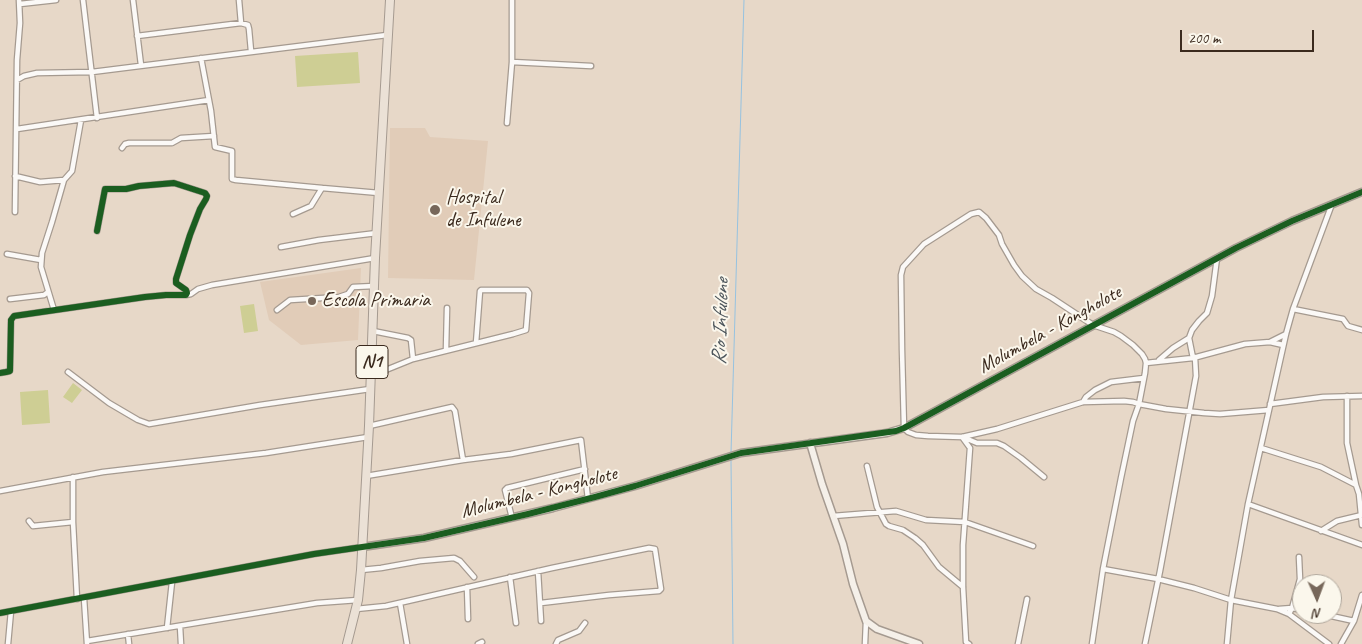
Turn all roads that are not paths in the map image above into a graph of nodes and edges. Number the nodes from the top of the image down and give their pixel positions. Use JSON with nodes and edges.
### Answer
{"nodes":[{"id":1,"x":56,"y":0,"type":"edge"},
{"id":2,"x":83,"y":0,"type":"edge"},
{"id":3,"x":133,"y":0,"type":"edge"},
{"id":4,"x":239,"y":0,"type":"edge"},
{"id":5,"x":390,"y":0,"type":"edge"},
{"id":6,"x":512,"y":0,"type":"edge"},
{"id":7,"x":20,"y":2,"type":"edge"},
{"id":8,"x":241,"y":23,"type":"junction"},
{"id":9,"x":388,"y":35,"type":"junction"},
{"id":10,"x":138,"y":36,"type":"junction"},
{"id":11,"x":251,"y":51,"type":"junction"},
{"id":12,"x":201,"y":58,"type":"junction"},
{"id":13,"x":512,"y":62,"type":"junction"},
{"id":14,"x":141,"y":65,"type":"junction"},
{"id":15,"x":591,"y":66,"type":"dead end"},
{"id":16,"x":92,"y":72,"type":"junction"},
{"id":17,"x":17,"y":80,"type":"junction"},
{"id":18,"x":209,"y":100,"type":"junction"},
{"id":19,"x":97,"y":118,"type":"junction"},
{"id":20,"x":81,"y":120,"type":"junction"},
{"id":21,"x":507,"y":123,"type":"dead end"},
{"id":22,"x":17,"y":129,"type":"junction"},
{"id":23,"x":214,"y":136,"type":"junction"},
{"id":24,"x":122,"y":148,"type":"dead end"},
{"id":25,"x":15,"y":176,"type":"junction"},
{"id":26,"x":64,"y":180,"type":"junction"},
{"id":27,"x":322,"y":188,"type":"junction"},
{"id":28,"x":1362,"y":192,"type":"edge"},
{"id":29,"x":380,"y":193,"type":"junction"},
{"id":30,"x":1332,"y":204,"type":"junction"},
{"id":31,"x":15,"y":212,"type":"dead end"},
{"id":32,"x":293,"y":214,"type":"dead end"},
{"id":33,"x":97,"y":231,"type":"dead end"},
{"id":34,"x":377,"y":233,"type":"junction"},
{"id":35,"x":281,"y":247,"type":"dead end"},
{"id":36,"x":7,"y":254,"type":"dead end"},
{"id":37,"x":375,"y":258,"type":"junction"},
{"id":38,"x":1217,"y":258,"type":"junction"},
{"id":39,"x":41,"y":260,"type":"junction"},
{"id":40,"x":374,"y":286,"type":"junction"},
{"id":41,"x":48,"y":292,"type":"junction"},
{"id":42,"x":186,"y":295,"type":"junction"},
{"id":43,"x":10,"y":299,"type":"dead end"},
{"id":44,"x":447,"y":308,"type":"dead end"},
{"id":45,"x":1293,"y":309,"type":"junction"},
{"id":46,"x":54,"y":310,"type":"junction"},
{"id":47,"x":277,"y":310,"type":"dead end"},
{"id":48,"x":1093,"y":325,"type":"junction"},
{"id":49,"x":1362,"y":330,"type":"edge"},
{"id":50,"x":373,"y":331,"type":"junction"},
{"id":51,"x":1286,"y":334,"type":"junction"},
{"id":52,"x":1189,"y":338,"type":"junction"},
{"id":53,"x":1270,"y":342,"type":"junction"},
{"id":54,"x":476,"y":343,"type":"junction"},
{"id":55,"x":1284,"y":345,"type":"junction"},
{"id":56,"x":446,"y":350,"type":"junction"},
{"id":57,"x":1194,"y":357,"type":"junction"},
{"id":58,"x":413,"y":359,"type":"junction"},
{"id":59,"x":1158,"y":361,"type":"junction"},
{"id":60,"x":1146,"y":363,"type":"junction"},
{"id":61,"x":68,"y":372,"type":"dead end"},
{"id":62,"x":0,"y":373,"type":"edge"},
{"id":63,"x":371,"y":376,"type":"junction"},
{"id":64,"x":1144,"y":378,"type":"junction"},
{"id":65,"x":370,"y":389,"type":"junction"},
{"id":66,"x":1347,"y":396,"type":"junction"},
{"id":67,"x":1362,"y":396,"type":"edge"},
{"id":68,"x":1083,"y":402,"type":"junction"},
{"id":69,"x":1139,"y":404,"type":"junction"},
{"id":70,"x":1270,"y":404,"type":"junction"},
{"id":71,"x":1269,"y":410,"type":"junction"},
{"id":72,"x":1189,"y":411,"type":"junction"},
{"id":73,"x":369,"y":426,"type":"junction"},
{"id":74,"x":904,"y":428,"type":"junction"},
{"id":75,"x":977,"y":434,"type":"junction"},
{"id":76,"x":368,"y":437,"type":"junction"},
{"id":77,"x":963,"y":437,"type":"junction"},
{"id":78,"x":973,"y":442,"type":"junction"},
{"id":79,"x":810,"y":443,"type":"junction"},
{"id":80,"x":970,"y":448,"type":"junction"},
{"id":81,"x":1261,"y":448,"type":"junction"},
{"id":82,"x":463,"y":460,"type":"junction"},
{"id":83,"x":867,"y":466,"type":"dead end"},
{"id":84,"x":585,"y":470,"type":"junction"},
{"id":85,"x":366,"y":476,"type":"junction"},
{"id":86,"x":73,"y":477,"type":"junction"},
{"id":87,"x":1044,"y":477,"type":"dead end"},
{"id":88,"x":1356,"y":485,"type":"junction"},
{"id":89,"x":0,"y":491,"type":"edge"},
{"id":90,"x":1360,"y":496,"type":"edge"},
{"id":91,"x":588,"y":499,"type":"junction"},
{"id":92,"x":1248,"y":504,"type":"junction"},
{"id":93,"x":881,"y":512,"type":"junction"},
{"id":94,"x":833,"y":516,"type":"junction"},
{"id":95,"x":1361,"y":516,"type":"edge"},
{"id":96,"x":512,"y":518,"type":"junction"},
{"id":97,"x":30,"y":521,"type":"dead end"},
{"id":98,"x":73,"y":522,"type":"junction"},
{"id":99,"x":965,"y":522,"type":"junction"},
{"id":100,"x":1362,"y":525,"type":"edge"},
{"id":101,"x":1321,"y":531,"type":"junction"},
{"id":102,"x":1362,"y":545,"type":"edge"},
{"id":103,"x":1033,"y":546,"type":"dead end"},
{"id":104,"x":362,"y":547,"type":"junction"},
{"id":105,"x":1299,"y":556,"type":"dead end"},
{"id":106,"x":1103,"y":569,"type":"junction"},
{"id":107,"x":361,"y":570,"type":"junction"},
{"id":108,"x":538,"y":571,"type":"junction"},
{"id":109,"x":1300,"y":574,"type":"edge"},
{"id":110,"x":474,"y":577,"type":"dead end"},
{"id":111,"x":510,"y":577,"type":"junction"},
{"id":112,"x":1158,"y":580,"type":"junction"},
{"id":113,"x":172,"y":582,"type":"junction"},
{"id":114,"x":467,"y":587,"type":"junction"},
{"id":115,"x":963,"y":587,"type":"junction"},
{"id":116,"x":1362,"y":594,"type":"edge"},
{"id":117,"x":84,"y":598,"type":"junction"},
{"id":118,"x":77,"y":599,"type":"junction"},
{"id":119,"x":1027,"y":599,"type":"dead end"},
{"id":120,"x":358,"y":600,"type":"junction"},
{"id":121,"x":1231,"y":600,"type":"junction"},
{"id":122,"x":400,"y":602,"type":"junction"},
{"id":123,"x":540,"y":603,"type":"junction"},
{"id":124,"x":1292,"y":608,"type":"joint"},
{"id":125,"x":356,"y":609,"type":"junction"},
{"id":126,"x":1277,"y":609,"type":"junction"},
{"id":127,"x":11,"y":611,"type":"junction"},
{"id":128,"x":0,"y":613,"type":"edge"},
{"id":129,"x":1289,"y":614,"type":"junction"},
{"id":130,"x":1342,"y":618,"type":"edge"},
{"id":131,"x":468,"y":619,"type":"dead end"},
{"id":132,"x":1354,"y":620,"type":"junction"},
{"id":133,"x":1362,"y":620,"type":"edge"},
{"id":134,"x":541,"y":621,"type":"dead end"},
{"id":135,"x":516,"y":622,"type":"dead end"},
{"id":136,"x":866,"y":622,"type":"junction"},
{"id":137,"x":585,"y":623,"type":"dead end"},
{"id":138,"x":180,"y":626,"type":"junction"},
{"id":139,"x":167,"y":628,"type":"junction"},
{"id":140,"x":128,"y":634,"type":"junction"},
{"id":141,"x":87,"y":642,"type":"edge"},
{"id":142,"x":10,"y":643,"type":"edge"},
{"id":143,"x":968,"y":643,"type":"edge"},
{"id":144,"x":129,"y":644,"type":"edge"},
{"id":145,"x":181,"y":644,"type":"edge"},
{"id":146,"x":347,"y":644,"type":"edge"},
{"id":147,"x":407,"y":644,"type":"edge"},
{"id":148,"x":556,"y":644,"type":"edge"},
{"id":149,"x":865,"y":644,"type":"edge"},
{"id":150,"x":919,"y":644,"type":"edge"},
{"id":151,"x":960,"y":644,"type":"edge"},
{"id":152,"x":1018,"y":644,"type":"edge"},
{"id":153,"x":1092,"y":644,"type":"edge"},
{"id":154,"x":1145,"y":644,"type":"edge"},
{"id":155,"x":1227,"y":644,"type":"edge"},
{"id":156,"x":1329,"y":644,"type":"edge"},
{"id":157,"x":1341,"y":644,"type":"edge"}],
"edges":[{"from":1,"to":7,"type":"street"},
{"from":2,"to":16,"type":"street"},
{"from":3,"to":10,"type":"street"},
{"from":4,"to":8,"type":"street"},
{"from":5,"to":9,"type":"highway","number":"N1"},
{"from":6,"to":13,"type":"street"},
{"from":7,"to":17,"type":"street"},
{"from":8,"to":10,"type":"street"},
{"from":8,"to":11,"type":"street"},
{"from":9,"to":11,"type":"street"},
{"from":9,"to":29,"type":"highway","number":"N1"},
{"from":10,"to":14,"type":"street"},
{"from":11,"to":12,"type":"street"},
{"from":12,"to":14,"type":"street"},
{"from":12,"to":18,"type":"street"},
{"from":13,"to":15,"type":"street"},
{"from":13,"to":21,"type":"street"},
{"from":14,"to":16,"type":"street"},
{"from":16,"to":17,"type":"street"},
{"from":16,"to":19,"type":"street"},
{"from":17,"to":22,"type":"street"},
{"from":18,"to":19,"type":"street"},
{"from":18,"to":23,"type":"street"},
{"from":19,"to":20,"type":"street"},
{"from":20,"to":22,"type":"street"},
{"from":20,"to":26,"type":"street"},
{"from":22,"to":25,"type":"street"},
{"from":23,"to":24,"type":"street"},
{"from":23,"to":27,"type":"street"},
{"from":25,"to":26,"type":"street"},
{"from":25,"to":31,"type":"street"},
{"from":26,"to":39,"type":"street"},
{"from":27,"to":29,"type":"street"},
{"from":27,"to":32,"type":"street"},
{"from":28,"to":30,"type":"street","name":"Molumbela - Kongholote"},
{"from":29,"to":34,"type":"highway","number":"N1"},
{"from":30,"to":38,"type":"street","name":"Molumbela - Kongholote"},
{"from":30,"to":45,"type":"street"},
{"from":33,"to":42,"type":"street"},
{"from":34,"to":35,"type":"street"},
{"from":34,"to":37,"type":"highway","number":"N1"},
{"from":36,"to":39,"type":"street"},
{"from":37,"to":40,"type":"highway","number":"N1"},
{"from":37,"to":42,"type":"street"},
{"from":38,"to":48,"type":"street","name":"Molumbela - Kongholote"},
{"from":38,"to":52,"type":"street"},
{"from":39,"to":41,"type":"street"},
{"from":40,"to":47,"type":"street"},
{"from":40,"to":50,"type":"highway","number":"N1"},
{"from":41,"to":43,"type":"street"},
{"from":41,"to":46,"type":"street"},
{"from":42,"to":46,"type":"street"},
{"from":44,"to":56,"type":"street"},
{"from":45,"to":49,"type":"street"},
{"from":45,"to":51,"type":"street"},
{"from":46,"to":62,"type":"street"},
{"from":48,"to":60,"type":"street"},
{"from":48,"to":74,"type":"street","name":"Molumbela - Kongholote"},
{"from":48,"to":74,"type":"street"},
{"from":50,"to":58,"type":"street"},
{"from":50,"to":63,"type":"highway","number":"N1"},
{"from":51,"to":53,"type":"street"},
{"from":51,"to":55,"type":"street"},
{"from":52,"to":57,"type":"street"},
{"from":52,"to":59,"type":"street"},
{"from":53,"to":55,"type":"street"},
{"from":53,"to":57,"type":"street"},
{"from":54,"to":54,"type":"street"},
{"from":54,"to":56,"type":"street"},
{"from":55,"to":70,"type":"street"},
{"from":56,"to":58,"type":"street"},
{"from":57,"to":59,"type":"street"},
{"from":57,"to":72,"type":"street"},
{"from":58,"to":63,"type":"street"},
{"from":59,"to":60,"type":"street"},
{"from":60,"to":64,"type":"street"},
{"from":61,"to":65,"type":"street"},
{"from":63,"to":65,"type":"highway","number":"N1"},
{"from":64,"to":68,"type":"street"},
{"from":64,"to":69,"type":"street"},
{"from":65,"to":73,"type":"highway","number":"N1"},
{"from":66,"to":67,"type":"street"},
{"from":66,"to":70,"type":"street"},
{"from":66,"to":88,"type":"street"},
{"from":68,"to":69,"type":"street"},
{"from":68,"to":75,"type":"street"},
{"from":69,"to":72,"type":"street"},
{"from":69,"to":106,"type":"street"},
{"from":70,"to":71,"type":"street"},
{"from":71,"to":72,"type":"street"},
{"from":71,"to":81,"type":"street"},
{"from":72,"to":112,"type":"street"},
{"from":73,"to":76,"type":"highway","number":"N1"},
{"from":73,"to":82,"type":"street"},
{"from":74,"to":77,"type":"street"},
{"from":74,"to":79,"type":"street","name":"Molumbela - Kongholote"},
{"from":75,"to":77,"type":"street"},
{"from":75,"to":78,"type":"street"},
{"from":76,"to":85,"type":"highway","number":"N1"},
{"from":76,"to":86,"type":"street"},
{"from":77,"to":78,"type":"street"},
{"from":77,"to":80,"type":"street"},
{"from":78,"to":80,"type":"street"},
{"from":78,"to":87,"type":"street"},
{"from":79,"to":91,"type":"street","name":"Molumbela - Kongholote"},
{"from":79,"to":94,"type":"street"},
{"from":80,"to":99,"type":"street"},
{"from":81,"to":88,"type":"street"},
{"from":81,"to":92,"type":"street"},
{"from":82,"to":84,"type":"street"},
{"from":82,"to":85,"type":"street"},
{"from":83,"to":93,"type":"street"},
{"from":84,"to":91,"type":"street"},
{"from":84,"to":96,"type":"street"},
{"from":85,"to":104,"type":"highway","number":"N1"},
{"from":86,"to":89,"type":"street"},
{"from":86,"to":98,"type":"street"},
{"from":88,"to":90,"type":"street"},
{"from":90,"to":95,"type":"street"},
{"from":91,"to":96,"type":"street","name":"Molumbela - Kongholote"},
{"from":92,"to":101,"type":"street"},
{"from":92,"to":121,"type":"street"},
{"from":93,"to":94,"type":"street"},
{"from":93,"to":99,"type":"street"},
{"from":93,"to":115,"type":"street"},
{"from":94,"to":136,"type":"street"},
{"from":95,"to":100,"type":"street"},
{"from":95,"to":101,"type":"street"},
{"from":96,"to":104,"type":"street","name":"Molumbela - Kongholote"},
{"from":97,"to":98,"type":"street"},
{"from":98,"to":118,"type":"street"},
{"from":99,"to":103,"type":"street"},
{"from":99,"to":115,"type":"street"},
{"from":101,"to":102,"type":"street"},
{"from":104,"to":107,"type":"highway","number":"N1"},
{"from":104,"to":113,"type":"street"},
{"from":105,"to":109,"type":"street"},
{"from":106,"to":112,"type":"street"},
{"from":106,"to":153,"type":"street"},
{"from":107,"to":110,"type":"street"},
{"from":107,"to":120,"type":"highway","number":"N1"},
{"from":108,"to":111,"type":"street"},
{"from":108,"to":123,"type":"street"},
{"from":108,"to":123,"type":"street"},
{"from":111,"to":114,"type":"street"},
{"from":111,"to":135,"type":"street"},
{"from":112,"to":121,"type":"street"},
{"from":112,"to":154,"type":"street"},
{"from":113,"to":117,"type":"street"},
{"from":113,"to":139,"type":"street"},
{"from":114,"to":122,"type":"street"},
{"from":114,"to":131,"type":"street"},
{"from":115,"to":143,"type":"street"},
{"from":116,"to":132,"type":"street"},
{"from":117,"to":118,"type":"street"},
{"from":117,"to":141,"type":"street"},
{"from":118,"to":127,"type":"street"},
{"from":119,"to":152,"type":"street"},
{"from":120,"to":125,"type":"highway","number":"N1"},
{"from":120,"to":138,"type":"street"},
{"from":121,"to":126,"type":"street"},
{"from":121,"to":155,"type":"street"},
{"from":122,"to":125,"type":"street"},
{"from":122,"to":147,"type":"street"},
{"from":123,"to":134,"type":"street"},
{"from":124,"to":126,"type":"street"},
{"from":124,"to":129,"type":"street"},
{"from":125,"to":146,"type":"highway","number":"N1"},
{"from":126,"to":129,"type":"street"},
{"from":127,"to":128,"type":"street"},
{"from":127,"to":142,"type":"street"},
{"from":129,"to":156,"type":"street"},
{"from":130,"to":132,"type":"street"},
{"from":132,"to":133,"type":"street"},
{"from":132,"to":157,"type":"street"},
{"from":136,"to":149,"type":"street"},
{"from":136,"to":150,"type":"street"},
{"from":137,"to":148,"type":"street"},
{"from":138,"to":139,"type":"street"},
{"from":138,"to":145,"type":"street"},
{"from":139,"to":140,"type":"street"},
{"from":140,"to":141,"type":"street"},
{"from":140,"to":144,"type":"street"},
{"from":143,"to":151,"type":"street"}]}
